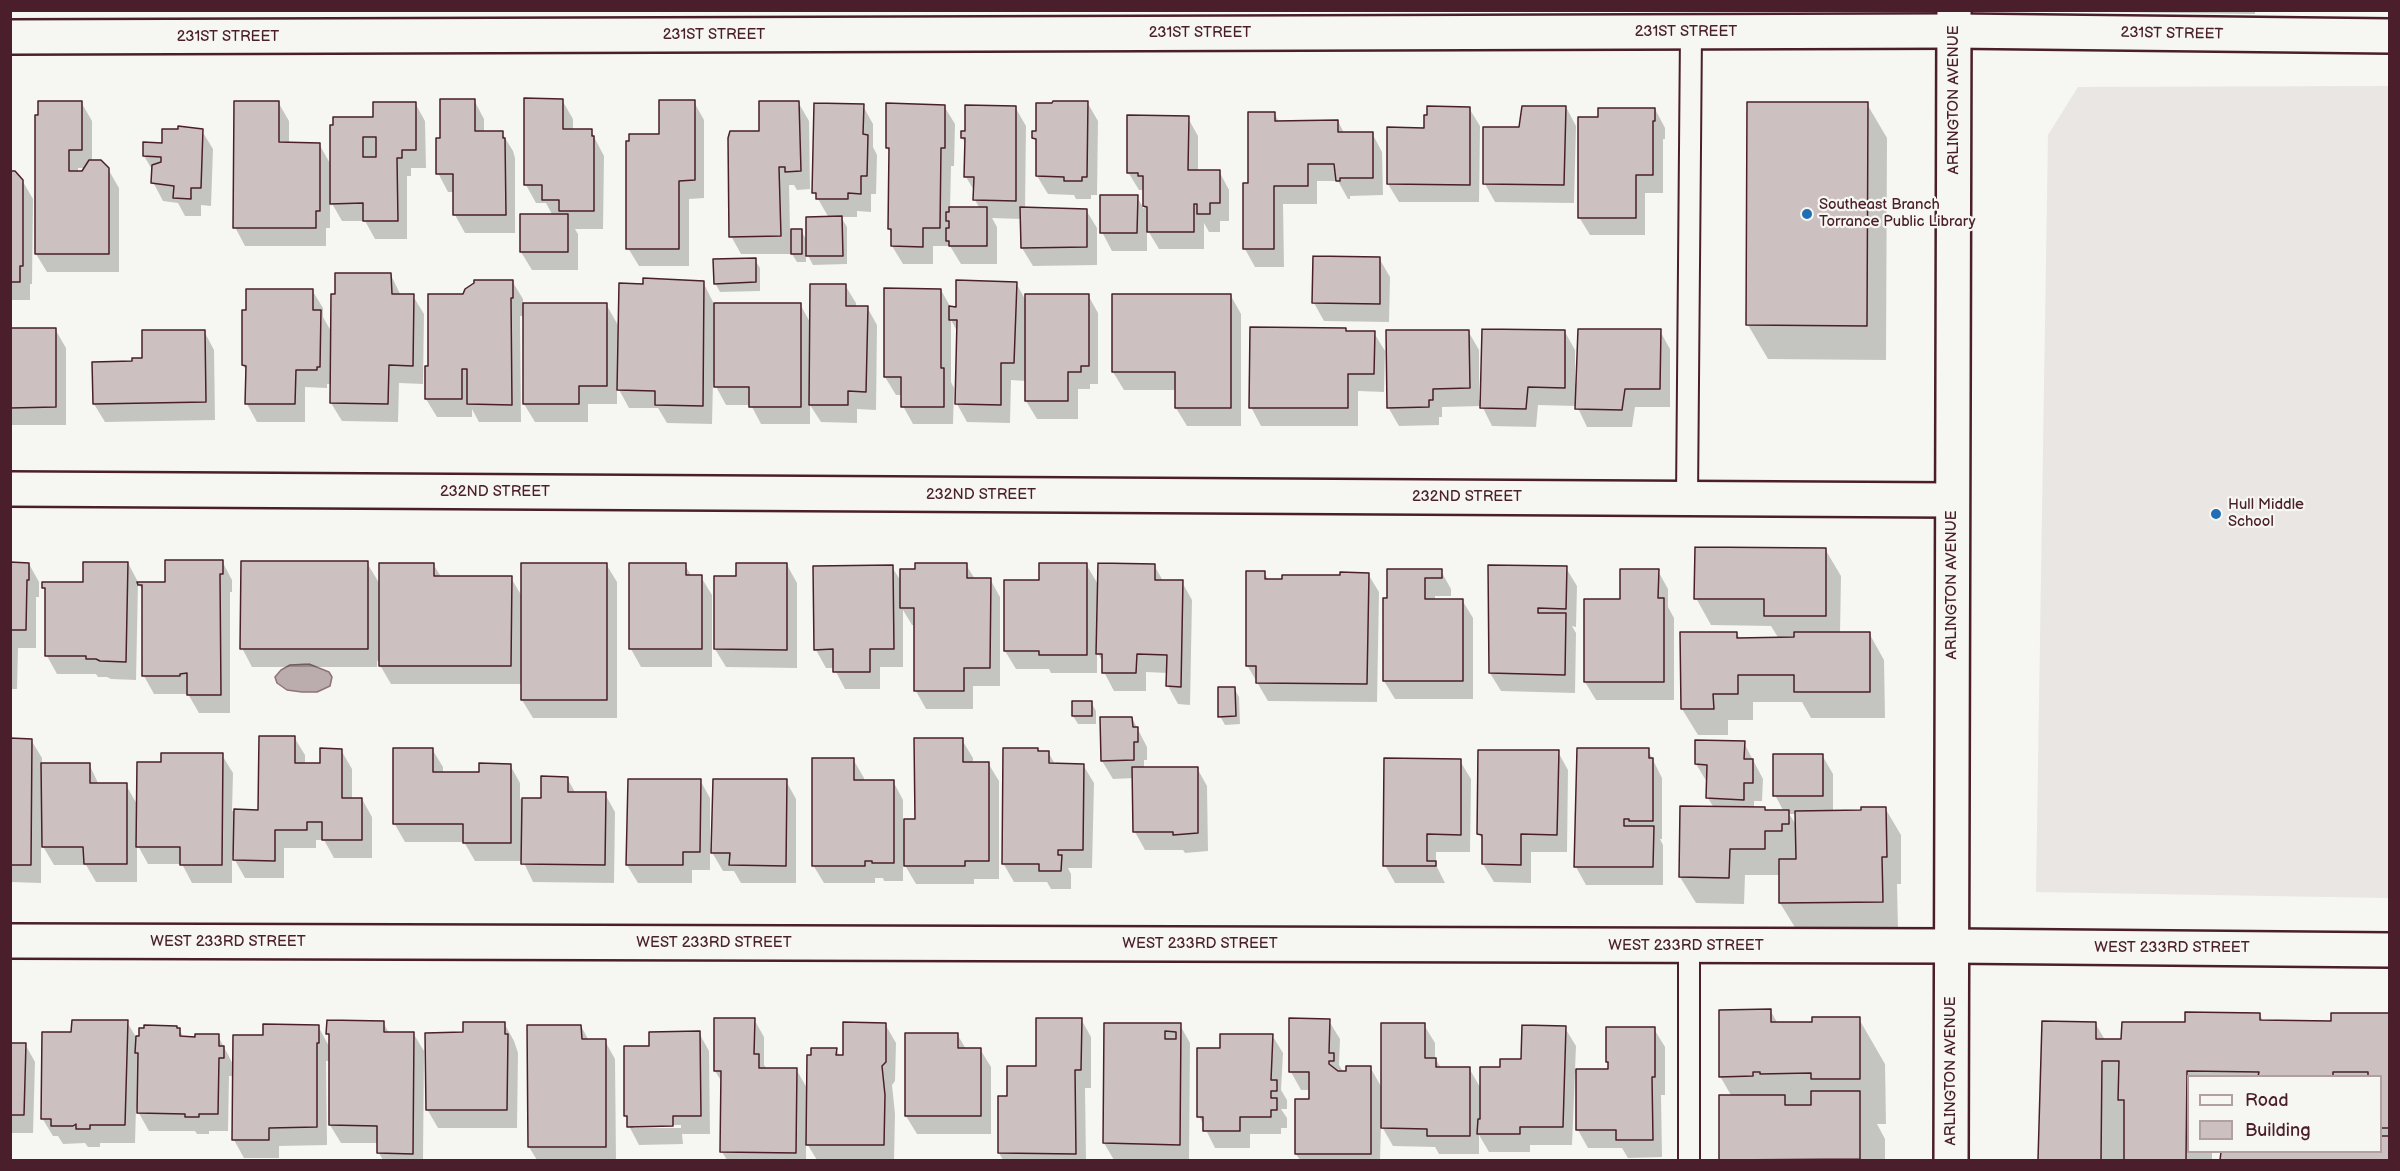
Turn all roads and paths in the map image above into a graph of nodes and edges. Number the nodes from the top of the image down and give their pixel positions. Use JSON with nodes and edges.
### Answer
{"nodes":[{"id":1,"x":1954,"y":21,"type":"edge"},
{"id":2,"x":1691,"y":32,"type":"junction"},
{"id":3,"x":2390,"y":36,"type":"edge"},
{"id":4,"x":10,"y":38,"type":"edge"},
{"id":5,"x":10,"y":489,"type":"edge"},
{"id":6,"x":1687,"y":498,"type":"junction"},
{"id":7,"x":1952,"y":500,"type":"junction"},
{"id":8,"x":10,"y":941,"type":"edge"},
{"id":9,"x":1689,"y":945,"type":"junction"},
{"id":10,"x":1952,"y":946,"type":"junction"},
{"id":11,"x":2390,"y":950,"type":"edge"},
{"id":12,"x":1689,"y":1161,"type":"edge"},
{"id":13,"x":1951,"y":1161,"type":"edge"}],
"edges":[{"from":1,"to":2,"type":"street","name":"231ST STREET"},
{"from":1,"to":3,"type":"street","name":"231ST STREET"},
{"from":1,"to":7,"type":"street","name":"ARLINGTON AVENUE"},
{"from":2,"to":4,"type":"street","name":"231ST STREET"},
{"from":2,"to":6,"type":"lane"},
{"from":5,"to":6,"type":"street","name":"232ND STREET"},
{"from":6,"to":7,"type":"street","name":"232ND STREET"},
{"from":7,"to":10,"type":"street","name":"ARLINGTON AVENUE"},
{"from":8,"to":9,"type":"street","name":"WEST 233RD STREET"},
{"from":9,"to":10,"type":"street","name":"WEST 233RD STREET"},
{"from":9,"to":12,"type":"lane"},
{"from":10,"to":11,"type":"street","name":"WEST 233RD STREET"},
{"from":10,"to":13,"type":"street","name":"ARLINGTON AVENUE"}]}
